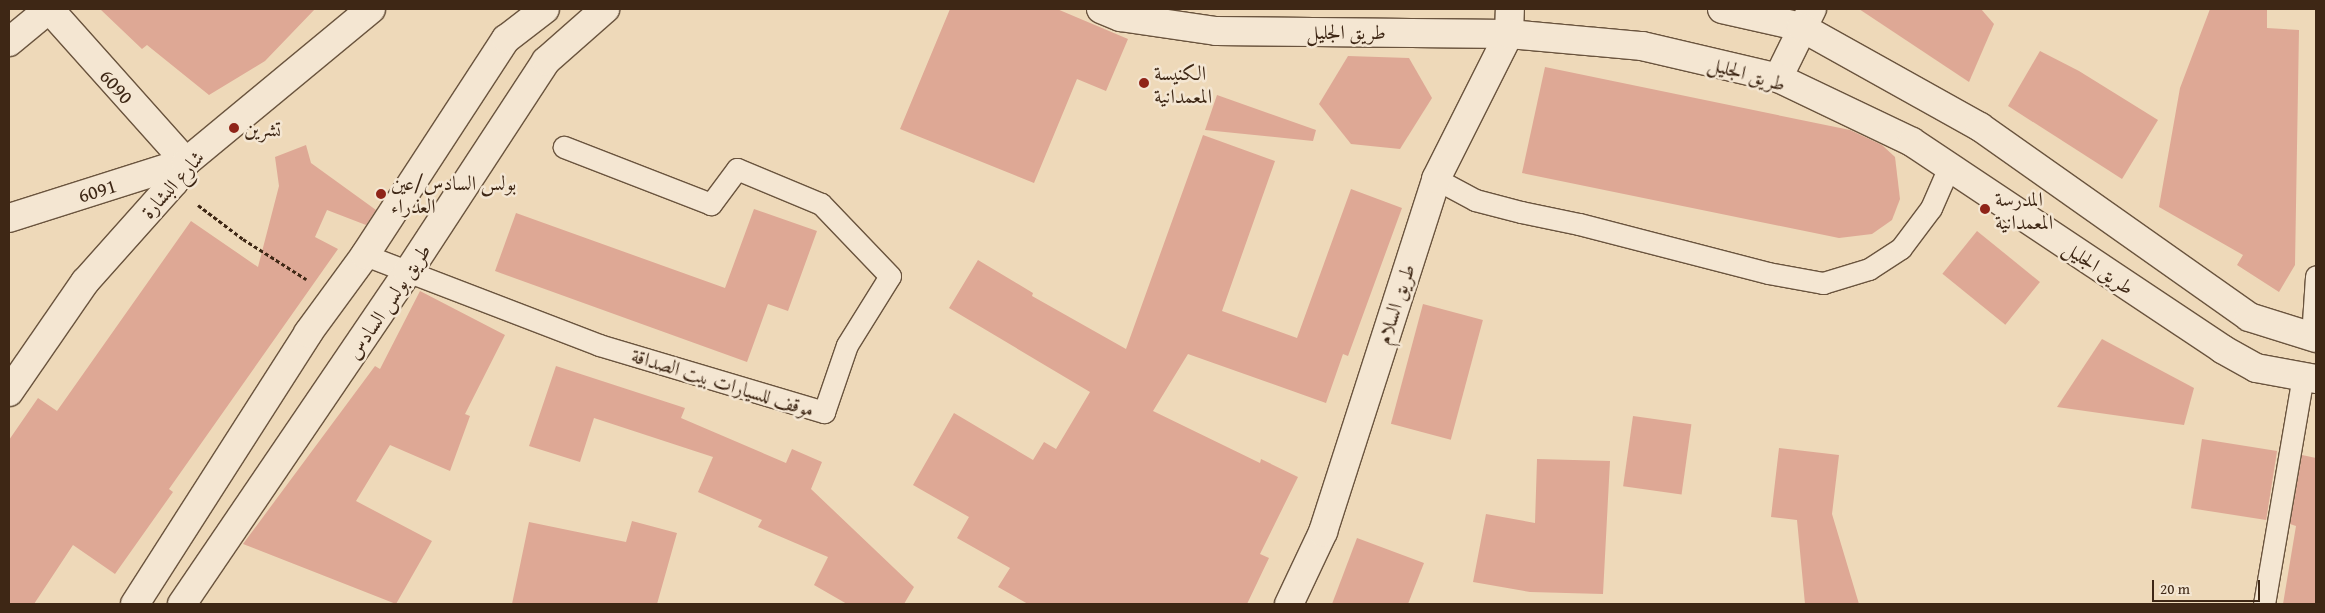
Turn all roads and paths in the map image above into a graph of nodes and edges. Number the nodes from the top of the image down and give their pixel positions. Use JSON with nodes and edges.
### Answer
{"nodes":[{"id":1,"x":49,"y":9,"type":"edge"},
{"id":2,"x":372,"y":9,"type":"edge"},
{"id":3,"x":545,"y":9,"type":"edge"},
{"id":4,"x":605,"y":9,"type":"edge"},
{"id":5,"x":1101,"y":9,"type":"edge"},
{"id":6,"x":1722,"y":9,"type":"edge"},
{"id":7,"x":1806,"y":18,"type":"edge"},
{"id":8,"x":1510,"y":21,"type":"edge"},
{"id":9,"x":9,"y":42,"type":"edge"},
{"id":10,"x":1778,"y":78,"type":"junction"},
{"id":11,"x":564,"y":147,"type":"dead end"},
{"id":12,"x":1949,"y":167,"type":"junction"},
{"id":13,"x":180,"y":172,"type":"junction"},
{"id":14,"x":1436,"y":180,"type":"junction"},
{"id":15,"x":9,"y":218,"type":"edge"},
{"id":16,"x":365,"y":255,"type":"junction"},
{"id":17,"x":408,"y":272,"type":"junction"},
{"id":18,"x":2316,"y":276,"type":"edge"},
{"id":19,"x":334,"y":298,"type":"junction"},
{"id":20,"x":2314,"y":338,"type":"edge"},
{"id":21,"x":2310,"y":378,"type":"edge"},
{"id":22,"x":9,"y":392,"type":"edge"},
{"id":23,"x":134,"y":604,"type":"edge"},
{"id":24,"x":182,"y":604,"type":"edge"},
{"id":25,"x":1289,"y":604,"type":"edge"},
{"id":26,"x":2264,"y":604,"type":"edge"}],
"edges":[{"from":1,"to":9,"type":"street"},
{"from":1,"to":13,"type":"street","name":"6090"},
{"from":2,"to":13,"type":"street","name":"شارع البشارة"},
{"from":3,"to":16,"type":"street"},
{"from":4,"to":17,"type":"street","name":"طريق بولس السادس"},
{"from":5,"to":8,"type":"street","name":"طريق الجليل"},
{"from":6,"to":7,"type":"street"},
{"from":7,"to":10,"type":"street"},
{"from":7,"to":20,"type":"street"},
{"from":8,"to":10,"type":"street","name":"طريق الجليل"},
{"from":8,"to":14,"type":"street","name":"طريق السلام"},
{"from":10,"to":12,"type":"street","name":"طريق الجليل"},
{"from":11,"to":17,"type":"lane","name":"موقف للسيارات بيت الصداقة"},
{"from":12,"to":14,"type":"lane"},
{"from":12,"to":21,"type":"street","name":"طريق الجليل"},
{"from":13,"to":15,"type":"street","name":"6091"},
{"from":13,"to":19,"type":"path"},
{"from":13,"to":22,"type":"street","name":"شارع البشارة"},
{"from":14,"to":25,"type":"street","name":"طريق السلام"},
{"from":16,"to":17,"type":"lane","name":"موقف للسيارات بيت الصداقة"},
{"from":16,"to":19,"type":"street"},
{"from":17,"to":24,"type":"street","name":"طريق بولس السادس"},
{"from":18,"to":20,"type":"lane"},
{"from":19,"to":23,"type":"street"},
{"from":21,"to":26,"type":"lane"}]}
